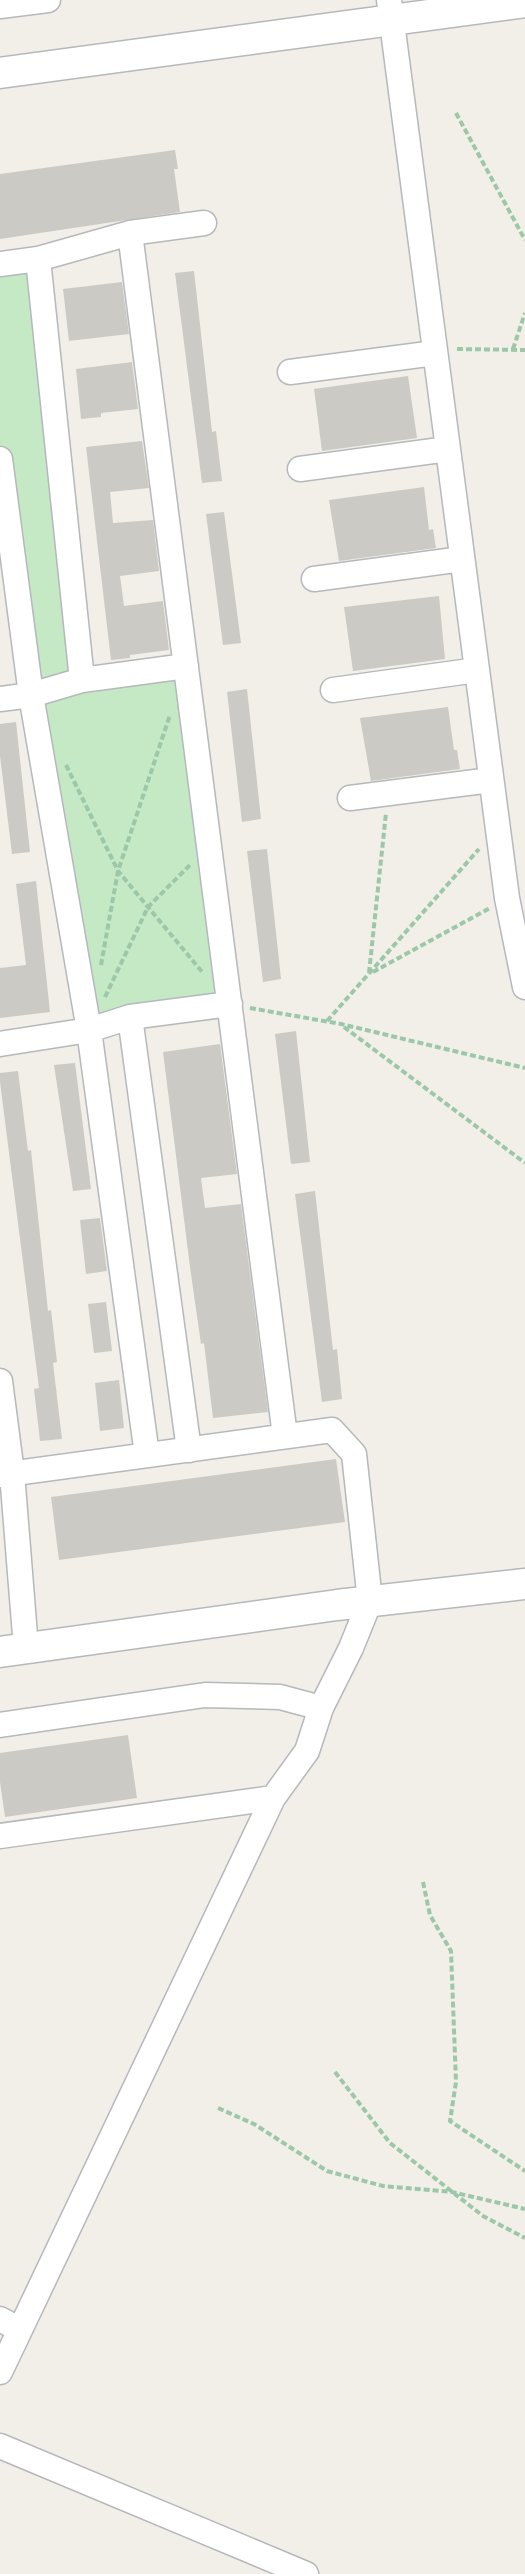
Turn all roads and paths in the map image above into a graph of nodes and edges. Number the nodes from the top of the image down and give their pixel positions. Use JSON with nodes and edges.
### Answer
{"nodes":[{"id":1,"x":48,"y":0,"type":"edge"},
{"id":2,"x":525,"y":2,"type":"edge"},
{"id":3,"x":0,"y":6,"type":"edge"},
{"id":4,"x":390,"y":10,"type":"edge"},
{"id":5,"x":0,"y":73,"type":"edge"},
{"id":6,"x":456,"y":113,"type":"dead end"},
{"id":7,"x":204,"y":223,"type":"dead end"},
{"id":8,"x":130,"y":233,"type":"junction"},
{"id":9,"x":525,"y":240,"type":"edge"},
{"id":10,"x":38,"y":259,"type":"junction"},
{"id":11,"x":0,"y":264,"type":"edge"},
{"id":12,"x":525,"y":313,"type":"edge"},
{"id":13,"x":513,"y":348,"type":"junction"},
{"id":14,"x":525,"y":350,"type":"edge"},
{"id":15,"x":435,"y":353,"type":"junction"},
{"id":16,"x":290,"y":372,"type":"dead end"},
{"id":17,"x":448,"y":449,"type":"junction"},
{"id":18,"x":0,"y":459,"type":"edge"},
{"id":19,"x":300,"y":469,"type":"dead end"},
{"id":20,"x":462,"y":559,"type":"junction"},
{"id":21,"x":314,"y":579,"type":"dead end"},
{"id":22,"x":186,"y":666,"type":"junction"},
{"id":23,"x":477,"y":669,"type":"junction"},
{"id":24,"x":82,"y":680,"type":"junction"},
{"id":25,"x":333,"y":690,"type":"dead end"},
{"id":26,"x":31,"y":694,"type":"junction"},
{"id":27,"x":0,"y":699,"type":"edge"},
{"id":28,"x":171,"y":713,"type":"dead end"},
{"id":29,"x":62,"y":757,"type":"dead end"},
{"id":30,"x":491,"y":780,"type":"junction"},
{"id":31,"x":388,"y":793,"type":"junction"},
{"id":32,"x":350,"y":798,"type":"dead end"},
{"id":33,"x":498,"y":828,"type":"junction"},
{"id":34,"x":209,"y":846,"type":"junction"},
{"id":35,"x":118,"y":871,"type":"junction"},
{"id":36,"x":507,"y":898,"type":"junction"},
{"id":37,"x":148,"y":907,"type":"junction"},
{"id":38,"x":99,"y":973,"type":"dead end"},
{"id":39,"x":369,"y":974,"type":"junction"},
{"id":40,"x":525,"y":987,"type":"edge"},
{"id":41,"x":230,"y":1004,"type":"junction"},
{"id":42,"x":130,"y":1017,"type":"junction"},
{"id":43,"x":327,"y":1022,"type":"junction"},
{"id":44,"x":341,"y":1024,"type":"junction"},
{"id":45,"x":89,"y":1030,"type":"junction"},
{"id":46,"x":0,"y":1044,"type":"edge"},
{"id":47,"x":525,"y":1068,"type":"edge"},
{"id":48,"x":525,"y":1163,"type":"edge"},
{"id":49,"x":0,"y":1381,"type":"edge"},
{"id":50,"x":285,"y":1436,"type":"junction"},
{"id":51,"x":189,"y":1450,"type":"junction"},
{"id":52,"x":147,"y":1455,"type":"junction"},
{"id":53,"x":6,"y":1474,"type":"edge"},
{"id":54,"x":525,"y":1584,"type":"edge"},
{"id":55,"x":370,"y":1601,"type":"junction"},
{"id":56,"x":13,"y":1650,"type":"edge"},
{"id":57,"x":321,"y":1708,"type":"junction"},
{"id":58,"x":0,"y":1725,"type":"edge"},
{"id":59,"x":273,"y":1798,"type":"junction"},
{"id":60,"x":0,"y":1836,"type":"edge"},
{"id":61,"x":423,"y":1882,"type":"dead end"},
{"id":62,"x":335,"y":2072,"type":"dead end"},
{"id":63,"x":218,"y":2108,"type":"dead end"},
{"id":64,"x":525,"y":2171,"type":"edge"},
{"id":65,"x":452,"y":2192,"type":"junction"},
{"id":66,"x":525,"y":2209,"type":"edge"},
{"id":67,"x":525,"y":2238,"type":"edge"},
{"id":68,"x":10,"y":2324,"type":"edge"},
{"id":69,"x":0,"y":2372,"type":"edge"},
{"id":70,"x":0,"y":2446,"type":"edge"},
{"id":71,"x":306,"y":2574,"type":"edge"}],
"edges":[{"from":1,"to":3,"type":"street"},
{"from":2,"to":4,"type":"street"},
{"from":4,"to":5,"type":"street"},
{"from":4,"to":15,"type":"street"},
{"from":6,"to":9,"type":"path"},
{"from":7,"to":8,"type":"street"},
{"from":8,"to":10,"type":"street"},
{"from":8,"to":22,"type":"street"},
{"from":10,"to":11,"type":"street"},
{"from":10,"to":24,"type":"street"},
{"from":12,"to":13,"type":"path"},
{"from":13,"to":14,"type":"path"},
{"from":13,"to":15,"type":"path"},
{"from":15,"to":16,"type":"street"},
{"from":15,"to":17,"type":"street"},
{"from":17,"to":19,"type":"street"},
{"from":17,"to":20,"type":"street"},
{"from":18,"to":26,"type":"street"},
{"from":20,"to":21,"type":"street"},
{"from":20,"to":23,"type":"street"},
{"from":22,"to":24,"type":"street"},
{"from":22,"to":34,"type":"street"},
{"from":23,"to":25,"type":"street"},
{"from":23,"to":30,"type":"street"},
{"from":24,"to":26,"type":"street"},
{"from":26,"to":27,"type":"street"},
{"from":26,"to":45,"type":"street"},
{"from":28,"to":35,"type":"path"},
{"from":29,"to":35,"type":"path"},
{"from":30,"to":31,"type":"street"},
{"from":30,"to":33,"type":"street"},
{"from":31,"to":32,"type":"street"},
{"from":31,"to":39,"type":"path"},
{"from":33,"to":36,"type":"street"},
{"from":33,"to":39,"type":"path"},
{"from":34,"to":37,"type":"path"},
{"from":34,"to":41,"type":"street"},
{"from":35,"to":37,"type":"path"},
{"from":35,"to":38,"type":"path"},
{"from":36,"to":39,"type":"path"},
{"from":36,"to":40,"type":"street"},
{"from":37,"to":41,"type":"path"},
{"from":37,"to":45,"type":"path"},
{"from":39,"to":43,"type":"path"},
{"from":41,"to":42,"type":"street"},
{"from":41,"to":43,"type":"path"},
{"from":41,"to":50,"type":"street"},
{"from":42,"to":45,"type":"street"},
{"from":42,"to":51,"type":"street"},
{"from":43,"to":44,"type":"path"},
{"from":44,"to":47,"type":"path"},
{"from":44,"to":48,"type":"path"},
{"from":45,"to":46,"type":"street"},
{"from":45,"to":52,"type":"street"},
{"from":49,"to":53,"type":"street"},
{"from":50,"to":51,"type":"street"},
{"from":50,"to":55,"type":"street"},
{"from":51,"to":52,"type":"street"},
{"from":52,"to":53,"type":"street"},
{"from":53,"to":56,"type":"street"},
{"from":54,"to":55,"type":"street"},
{"from":55,"to":56,"type":"street"},
{"from":55,"to":57,"type":"street"},
{"from":57,"to":58,"type":"street"},
{"from":57,"to":59,"type":"street"},
{"from":59,"to":60,"type":"street"},
{"from":59,"to":68,"type":"street"},
{"from":61,"to":64,"type":"path"},
{"from":62,"to":65,"type":"path"},
{"from":63,"to":65,"type":"path"},
{"from":65,"to":66,"type":"path"},
{"from":65,"to":67,"type":"path"},
{"from":68,"to":69,"type":"street"},
{"from":70,"to":71,"type":"street"}]}
